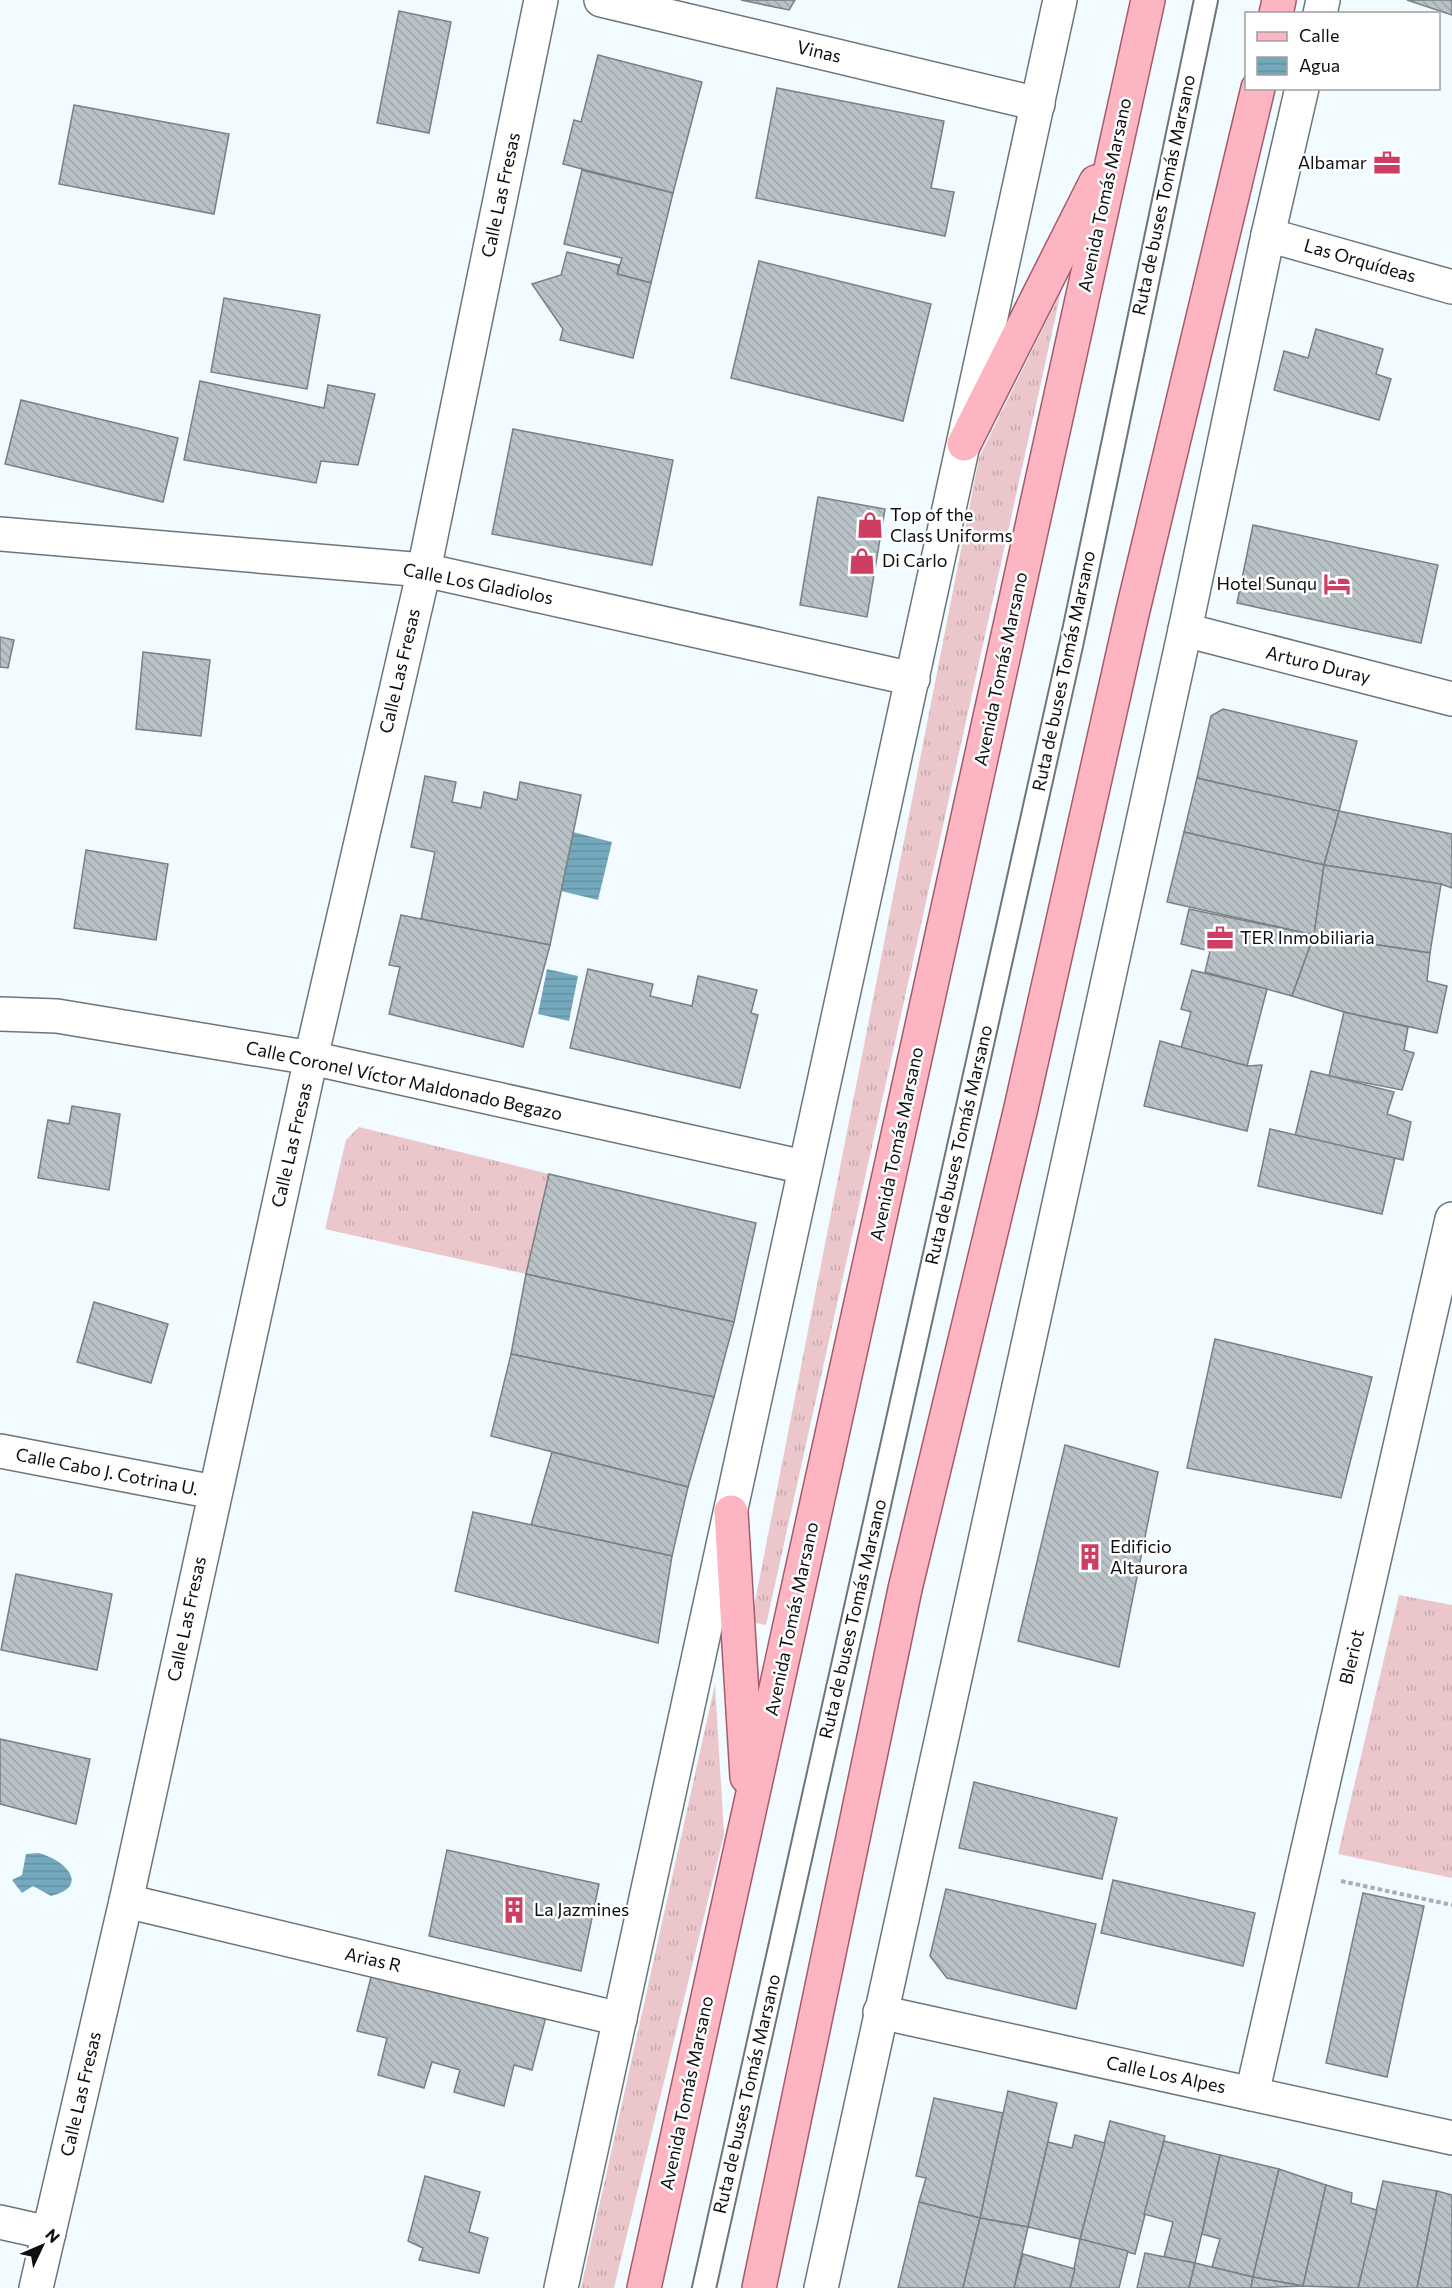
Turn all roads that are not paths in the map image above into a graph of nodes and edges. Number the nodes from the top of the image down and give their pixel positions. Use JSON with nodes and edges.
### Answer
{"nodes":[{"id":1,"x":541,"y":0,"type":"edge"},
{"id":2,"x":601,"y":0,"type":"edge"},
{"id":3,"x":1060,"y":0,"type":"edge"},
{"id":4,"x":1148,"y":0,"type":"edge"},
{"id":5,"x":1206,"y":0,"type":"edge"},
{"id":6,"x":1258,"y":90,"type":"edge"},
{"id":7,"x":1302,"y":90,"type":"edge"},
{"id":8,"x":1038,"y":104,"type":"junction"},
{"id":9,"x":1118,"y":137,"type":"junction"},
{"id":10,"x":1268,"y":235,"type":"junction"},
{"id":11,"x":1452,"y":287,"type":"edge"},
{"id":12,"x":964,"y":444,"type":"junction"},
{"id":13,"x":0,"y":534,"type":"edge"},
{"id":14,"x":424,"y":570,"type":"junction"},
{"id":15,"x":1185,"y":630,"type":"junction"},
{"id":16,"x":913,"y":679,"type":"junction"},
{"id":17,"x":1452,"y":699,"type":"edge"},
{"id":18,"x":0,"y":1014,"type":"edge"},
{"id":19,"x":311,"y":1058,"type":"junction"},
{"id":20,"x":804,"y":1167,"type":"junction"},
{"id":21,"x":1452,"y":1219,"type":"edge"},
{"id":22,"x":0,"y":1451,"type":"edge"},
{"id":23,"x":214,"y":1492,"type":"junction"},
{"id":24,"x":730,"y":1512,"type":"junction"},
{"id":25,"x":749,"y":1814,"type":"junction"},
{"id":26,"x":126,"y":1901,"type":"junction"},
{"id":27,"x":880,"y":2012,"type":"junction"},
{"id":28,"x":620,"y":2019,"type":"junction"},
{"id":29,"x":1252,"y":2094,"type":"junction"},
{"id":30,"x":1452,"y":2138,"type":"edge"},
{"id":31,"x":0,"y":2222,"type":"edge"},
{"id":32,"x":49,"y":2233,"type":"junction"},
{"id":33,"x":36,"y":2288,"type":"edge"},
{"id":34,"x":561,"y":2288,"type":"edge"},
{"id":35,"x":644,"y":2288,"type":"edge"},
{"id":36,"x":704,"y":2288,"type":"edge"},
{"id":37,"x":759,"y":2288,"type":"edge"},
{"id":38,"x":821,"y":2288,"type":"edge"}],
"edges":[{"from":1,"to":14,"type":"street","name":"Calle Las Fresas"},
{"from":2,"to":8,"type":"street","name":"Vinas"},
{"from":3,"to":8,"type":"street"},
{"from":4,"to":9,"type":"main road","name":"Avenida Tomás Marsano"},
{"from":5,"to":36,"type":"lane","name":"Ruta de buses Tomás Marsano"},
{"from":6,"to":37,"type":"main road"},
{"from":7,"to":10,"type":"street"},
{"from":8,"to":12,"type":"street"},
{"from":9,"to":12,"type":"main road"},
{"from":9,"to":25,"type":"main road","name":"Avenida Tomás Marsano"},
{"from":10,"to":11,"type":"street","name":"Las Orquídeas"},
{"from":10,"to":15,"type":"street"},
{"from":12,"to":16,"type":"street"},
{"from":13,"to":14,"type":"street","name":"Calle Los Gladiolos"},
{"from":14,"to":16,"type":"street","name":"Calle Los Gladiolos"},
{"from":14,"to":19,"type":"street","name":"Calle Las Fresas"},
{"from":15,"to":17,"type":"street","name":"Arturo Duray"},
{"from":15,"to":27,"type":"street"},
{"from":16,"to":20,"type":"street"},
{"from":18,"to":19,"type":"street","name":"Calle Coronel Víctor Maldonado Begazo"},
{"from":19,"to":20,"type":"street","name":"Calle Coronel Víctor Maldonado Begazo"},
{"from":19,"to":23,"type":"street","name":"Calle Las Fresas"},
{"from":20,"to":24,"type":"street"},
{"from":21,"to":29,"type":"street","name":"Bleriot"},
{"from":22,"to":23,"type":"street","name":"Calle Cabo J. Cotrina U."},
{"from":23,"to":26,"type":"street","name":"Calle Las Fresas"},
{"from":24,"to":25,"type":"main road"},
{"from":24,"to":28,"type":"street"},
{"from":25,"to":35,"type":"main road","name":"Avenida Tomás Marsano"},
{"from":26,"to":28,"type":"street","name":"Arias R"},
{"from":26,"to":32,"type":"street","name":"Calle Las Fresas"},
{"from":27,"to":29,"type":"street","name":"Calle Los Alpes"},
{"from":27,"to":38,"type":"street"},
{"from":28,"to":34,"type":"street"},
{"from":29,"to":30,"type":"street","name":"Calle Los Alpes"},
{"from":31,"to":32,"type":"street"},
{"from":32,"to":33,"type":"street","name":"Calle Las Fresas"}]}
